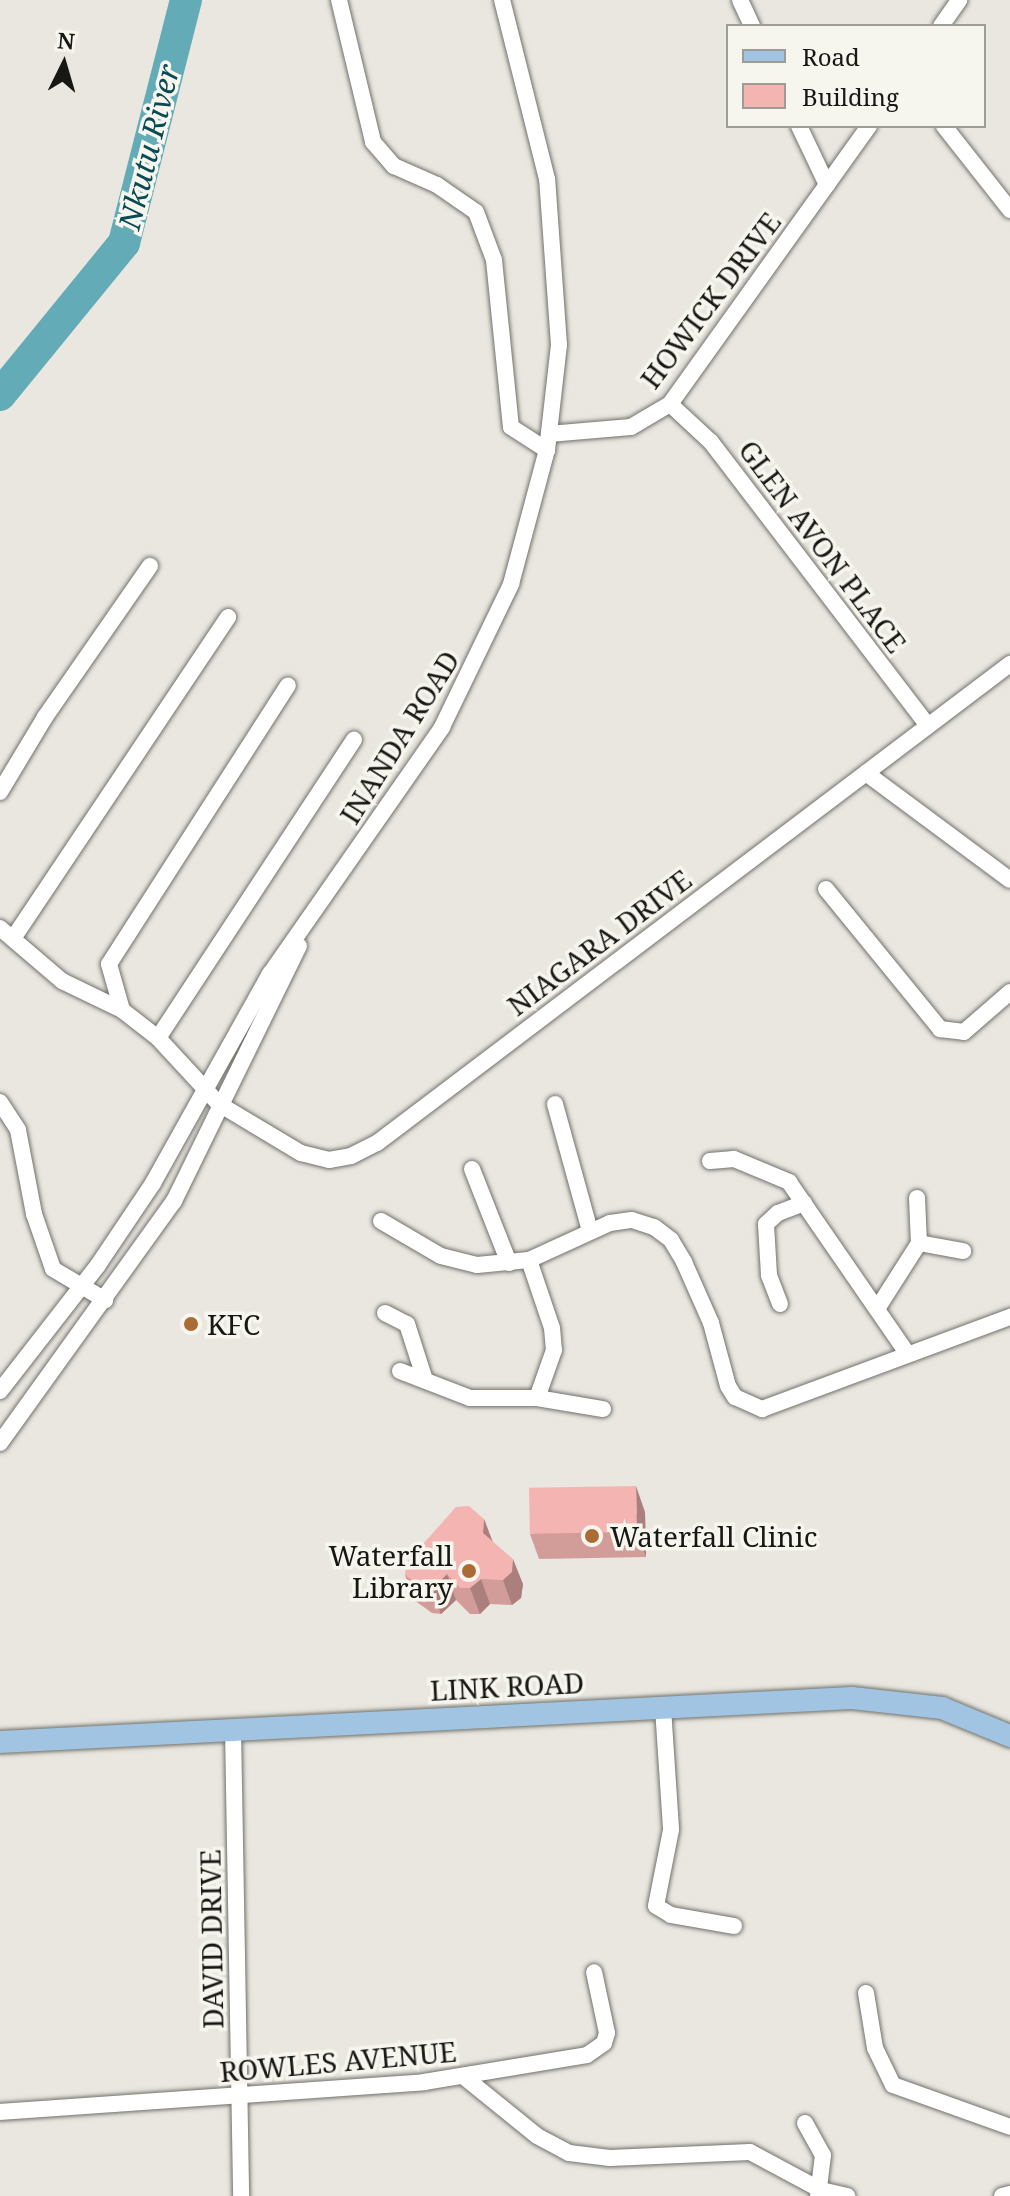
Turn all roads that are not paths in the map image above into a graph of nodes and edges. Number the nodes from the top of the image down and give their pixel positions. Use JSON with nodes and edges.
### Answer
{"nodes":[{"id":1,"x":339,"y":0,"type":"edge"},
{"id":2,"x":502,"y":0,"type":"edge"},
{"id":3,"x":740,"y":0,"type":"edge"},
{"id":4,"x":959,"y":0,"type":"edge"},
{"id":5,"x":751,"y":24,"type":"edge"},
{"id":6,"x":942,"y":24,"type":"edge"},
{"id":7,"x":800,"y":128,"type":"edge"},
{"id":8,"x":868,"y":128,"type":"edge"},
{"id":9,"x":946,"y":128,"type":"edge"},
{"id":10,"x":827,"y":185,"type":"junction"},
{"id":11,"x":1010,"y":210,"type":"edge"},
{"id":12,"x":670,"y":404,"type":"junction"},
{"id":13,"x":548,"y":442,"type":"junction"},
{"id":14,"x":150,"y":566,"type":"dead end"},
{"id":15,"x":228,"y":617,"type":"dead end"},
{"id":16,"x":1010,"y":664,"type":"edge"},
{"id":17,"x":288,"y":685,"type":"dead end"},
{"id":18,"x":928,"y":726,"type":"junction"},
{"id":19,"x":354,"y":740,"type":"dead end"},
{"id":20,"x":866,"y":773,"type":"junction"},
{"id":21,"x":0,"y":792,"type":"edge"},
{"id":22,"x":1010,"y":880,"type":"edge"},
{"id":23,"x":826,"y":889,"type":"dead end"},
{"id":24,"x":307,"y":926,"type":"junction"},
{"id":25,"x":7,"y":933,"type":"edge"},
{"id":26,"x":1010,"y":992,"type":"edge"},
{"id":27,"x":122,"y":1010,"type":"junction"},
{"id":28,"x":158,"y":1038,"type":"junction"},
{"id":29,"x":203,"y":1088,"type":"junction"},
{"id":30,"x":0,"y":1102,"type":"edge"},
{"id":31,"x":219,"y":1104,"type":"junction"},
{"id":32,"x":555,"y":1104,"type":"dead end"},
{"id":33,"x":0,"y":1127,"type":"edge"},
{"id":34,"x":18,"y":1130,"type":"junction"},
{"id":35,"x":710,"y":1161,"type":"dead end"},
{"id":36,"x":472,"y":1169,"type":"dead end"},
{"id":37,"x":917,"y":1198,"type":"dead end"},
{"id":38,"x":804,"y":1203,"type":"junction"},
{"id":39,"x":381,"y":1221,"type":"dead end"},
{"id":40,"x":590,"y":1231,"type":"junction"},
{"id":41,"x":919,"y":1243,"type":"junction"},
{"id":42,"x":963,"y":1251,"type":"dead end"},
{"id":43,"x":529,"y":1260,"type":"junction"},
{"id":44,"x":509,"y":1263,"type":"junction"},
{"id":45,"x":81,"y":1287,"type":"junction"},
{"id":46,"x":105,"y":1300,"type":"junction"},
{"id":47,"x":780,"y":1304,"type":"dead end"},
{"id":48,"x":877,"y":1309,"type":"junction"},
{"id":49,"x":385,"y":1313,"type":"dead end"},
{"id":50,"x":1010,"y":1317,"type":"edge"},
{"id":51,"x":907,"y":1353,"type":"junction"},
{"id":52,"x":400,"y":1371,"type":"dead end"},
{"id":53,"x":425,"y":1380,"type":"junction"},
{"id":54,"x":0,"y":1391,"type":"edge"},
{"id":55,"x":537,"y":1398,"type":"junction"},
{"id":56,"x":603,"y":1409,"type":"dead end"},
{"id":57,"x":0,"y":1443,"type":"edge"},
{"id":58,"x":663,"y":1708,"type":"junction"},
{"id":59,"x":233,"y":1729,"type":"junction"},
{"id":60,"x":1010,"y":1736,"type":"edge"},
{"id":61,"x":0,"y":1742,"type":"edge"},
{"id":62,"x":734,"y":1926,"type":"dead end"},
{"id":63,"x":594,"y":1972,"type":"dead end"},
{"id":64,"x":866,"y":1993,"type":"dead end"},
{"id":65,"x":463,"y":2076,"type":"junction"},
{"id":66,"x":240,"y":2097,"type":"junction"},
{"id":67,"x":0,"y":2112,"type":"edge"},
{"id":68,"x":805,"y":2123,"type":"dead end"},
{"id":69,"x":1010,"y":2127,"type":"edge"},
{"id":70,"x":820,"y":2193,"type":"edge"},
{"id":71,"x":1010,"y":2194,"type":"edge"},
{"id":72,"x":241,"y":2196,"type":"edge"},
{"id":73,"x":847,"y":2196,"type":"edge"},
{"id":74,"x":1002,"y":2196,"type":"edge"}],
"edges":[{"from":1,"to":13,"type":"street"},
{"from":2,"to":13,"type":"street","name":"INANDA ROAD"},
{"from":3,"to":5,"type":"street"},
{"from":4,"to":6,"type":"street"},
{"from":7,"to":10,"type":"street"},
{"from":8,"to":10,"type":"street","name":"HOWICK DRIVE"},
{"from":9,"to":11,"type":"street"},
{"from":10,"to":12,"type":"street","name":"HOWICK DRIVE"},
{"from":12,"to":13,"type":"street","name":"HOWICK DRIVE"},
{"from":12,"to":18,"type":"street","name":"GLEN AVON PLACE"},
{"from":13,"to":24,"type":"street","name":"INANDA ROAD"},
{"from":14,"to":21,"type":"street"},
{"from":15,"to":25,"type":"street"},
{"from":16,"to":18,"type":"street","name":"NIAGARA DRIVE"},
{"from":17,"to":27,"type":"street"},
{"from":18,"to":20,"type":"street","name":"NIAGARA DRIVE"},
{"from":19,"to":28,"type":"street"},
{"from":20,"to":22,"type":"street"},
{"from":20,"to":31,"type":"street","name":"NIAGARA DRIVE"},
{"from":23,"to":26,"type":"street"},
{"from":24,"to":29,"type":"street","name":"INANDA ROAD"},
{"from":24,"to":31,"type":"street","name":"INANDA ROAD"},
{"from":25,"to":27,"type":"street","name":"NIAGARA DRIVE"},
{"from":27,"to":28,"type":"street","name":"NIAGARA DRIVE"},
{"from":28,"to":29,"type":"street","name":"NIAGARA DRIVE"},
{"from":29,"to":31,"type":"street","name":"NIAGARA DRIVE"},
{"from":29,"to":45,"type":"street","name":"INANDA ROAD"},
{"from":30,"to":34,"type":"street"},
{"from":31,"to":46,"type":"street","name":"INANDA ROAD"},
{"from":32,"to":40,"type":"street"},
{"from":33,"to":34,"type":"street"},
{"from":34,"to":45,"type":"street"},
{"from":35,"to":38,"type":"street"},
{"from":36,"to":44,"type":"street"},
{"from":37,"to":41,"type":"street"},
{"from":38,"to":47,"type":"street"},
{"from":38,"to":48,"type":"street"},
{"from":39,"to":44,"type":"street"},
{"from":40,"to":43,"type":"street"},
{"from":40,"to":51,"type":"street"},
{"from":41,"to":42,"type":"street"},
{"from":41,"to":48,"type":"street"},
{"from":43,"to":44,"type":"street"},
{"from":43,"to":55,"type":"street"},
{"from":45,"to":46,"type":"street"},
{"from":45,"to":54,"type":"street","name":"INANDA ROAD"},
{"from":46,"to":57,"type":"street","name":"INANDA ROAD"},
{"from":48,"to":51,"type":"street"},
{"from":49,"to":53,"type":"street"},
{"from":50,"to":51,"type":"street"},
{"from":52,"to":53,"type":"street"},
{"from":53,"to":55,"type":"street"},
{"from":55,"to":56,"type":"street"},
{"from":58,"to":59,"type":"main road","name":"LINK ROAD"},
{"from":58,"to":60,"type":"main road","name":"LINK ROAD"},
{"from":58,"to":62,"type":"street"},
{"from":59,"to":61,"type":"main road","name":"LINK ROAD"},
{"from":59,"to":66,"type":"street","name":"DAVID DRIVE"},
{"from":63,"to":65,"type":"street","name":"ROWLES AVENUE"},
{"from":64,"to":69,"type":"street"},
{"from":65,"to":66,"type":"street","name":"ROWLES AVENUE"},
{"from":65,"to":70,"type":"street"},
{"from":66,"to":67,"type":"street","name":"ROWLES AVENUE"},
{"from":66,"to":72,"type":"street","name":"DAVID DRIVE"},
{"from":68,"to":70,"type":"street"},
{"from":70,"to":73,"type":"street"},
{"from":71,"to":74,"type":"street"}]}
